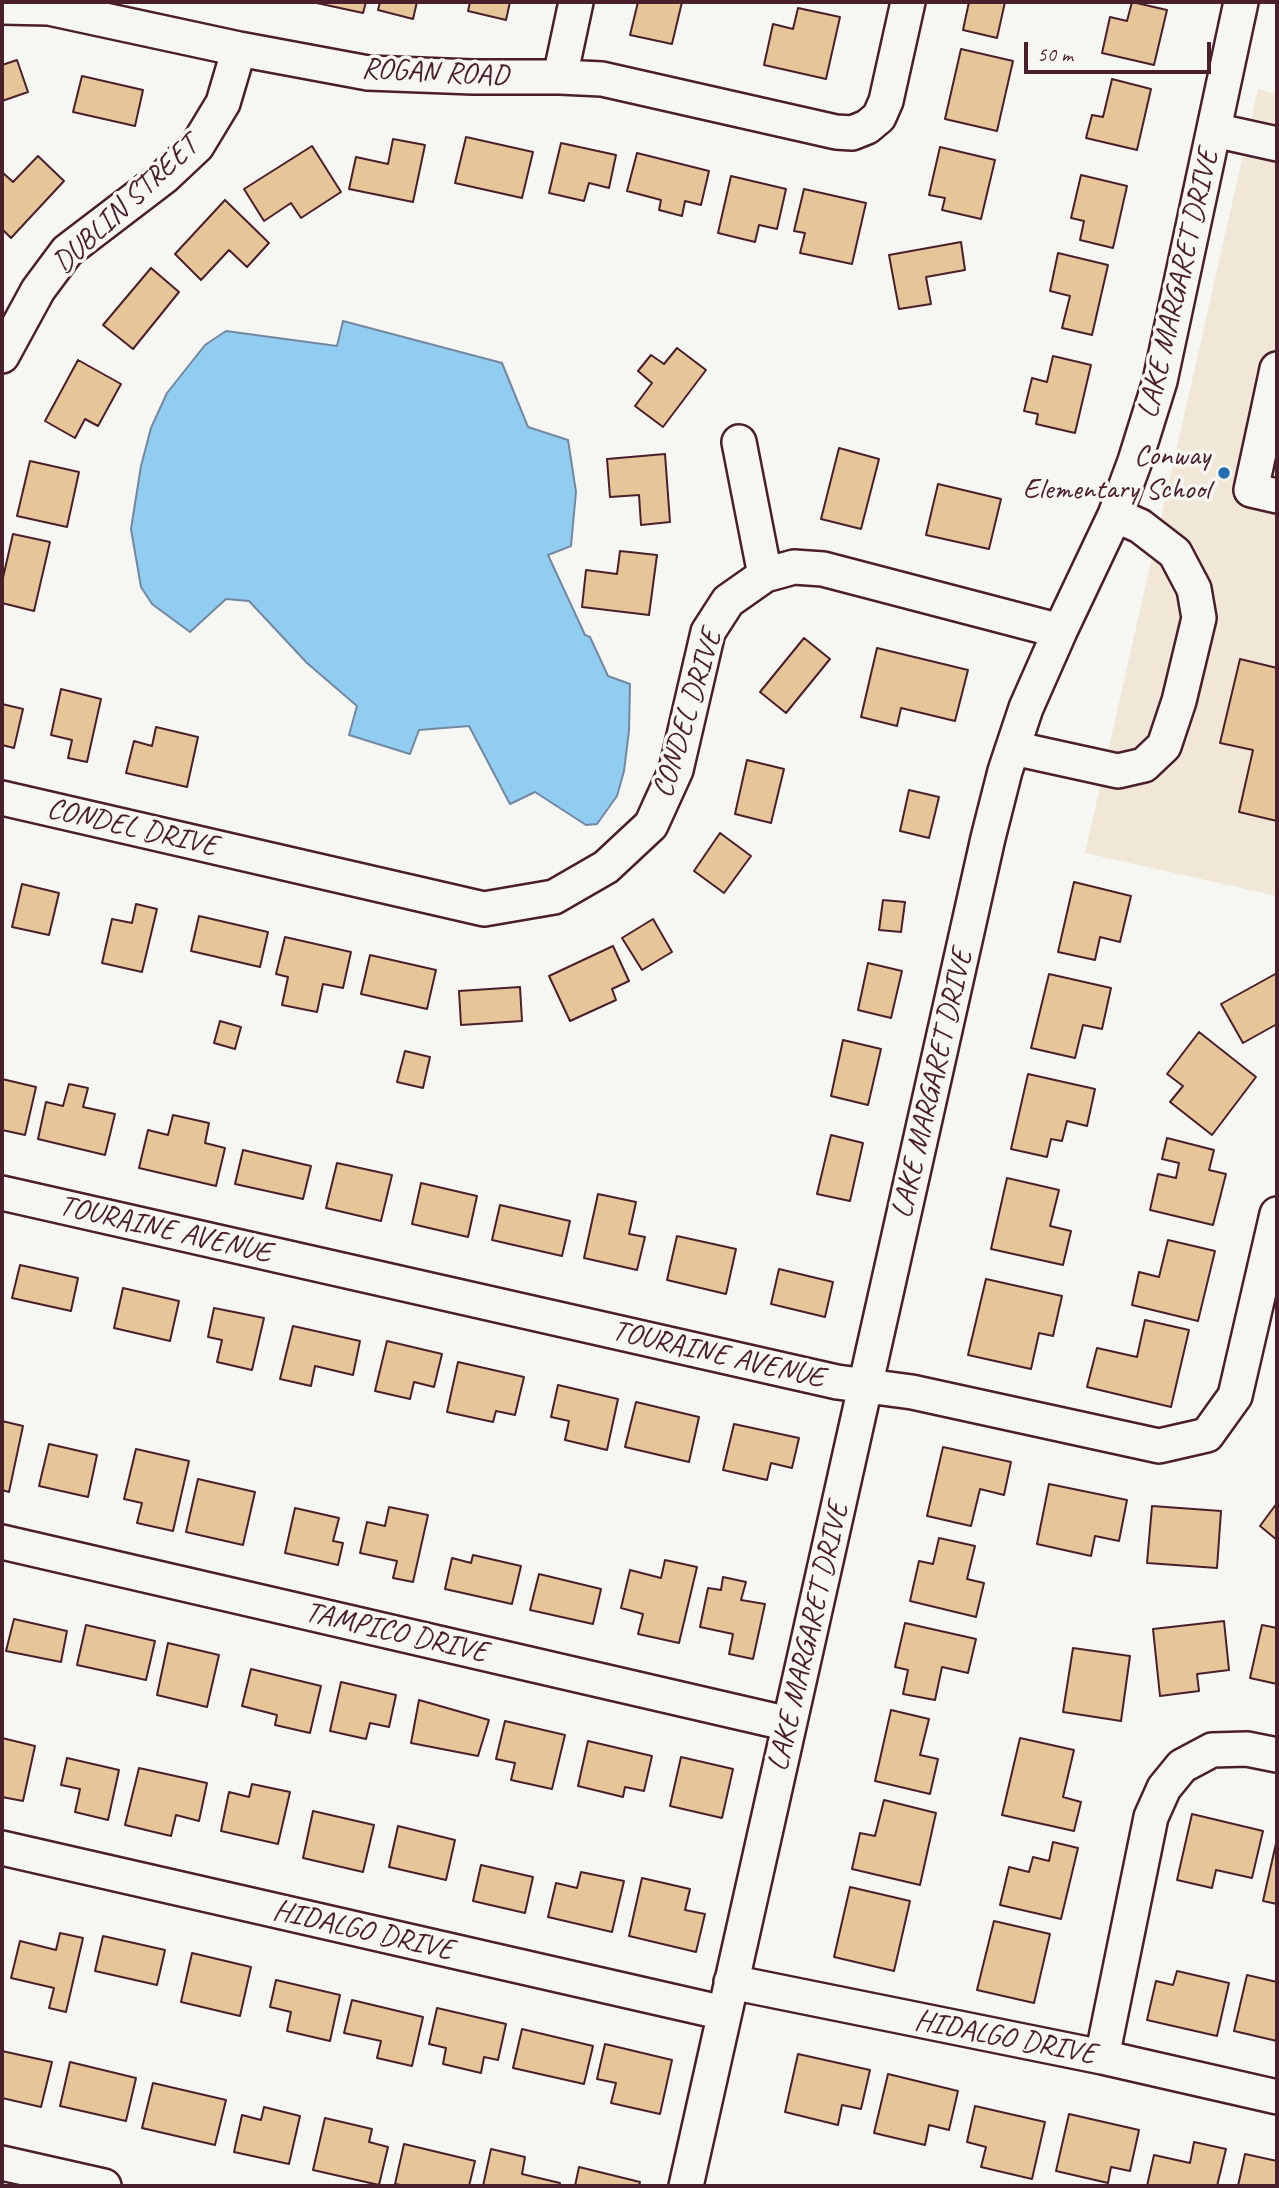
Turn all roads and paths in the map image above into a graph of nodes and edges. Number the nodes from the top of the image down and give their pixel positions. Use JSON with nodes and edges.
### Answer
{"nodes":[{"id":1,"x":576,"y":2,"type":"edge"},
{"id":2,"x":908,"y":2,"type":"edge"},
{"id":3,"x":1241,"y":2,"type":"edge"},
{"id":4,"x":2,"y":7,"type":"edge"},
{"id":5,"x":239,"y":49,"type":"junction"},
{"id":6,"x":560,"y":77,"type":"junction"},
{"id":7,"x":1214,"y":130,"type":"junction"},
{"id":8,"x":1277,"y":144,"type":"edge"},
{"id":9,"x":2,"y":356,"type":"edge"},
{"id":10,"x":1277,"y":369,"type":"edge"},
{"id":11,"x":1272,"y":417,"type":"edge"},
{"id":12,"x":739,"y":442,"type":"dead end"},
{"id":13,"x":1277,"y":496,"type":"edge"},
{"id":14,"x":1115,"y":515,"type":"junction"},
{"id":15,"x":765,"y":575,"type":"junction"},
{"id":16,"x":1060,"y":631,"type":"junction"},
{"id":17,"x":1013,"y":748,"type":"junction"},
{"id":18,"x":2,"y":798,"type":"edge"},
{"id":19,"x":2,"y":1192,"type":"edge"},
{"id":20,"x":1277,"y":1214,"type":"edge"},
{"id":21,"x":866,"y":1385,"type":"junction"},
{"id":22,"x":2,"y":1542,"type":"edge"},
{"id":23,"x":789,"y":1724,"type":"junction"},
{"id":24,"x":1277,"y":1755,"type":"edge"},
{"id":25,"x":2,"y":1848,"type":"edge"},
{"id":26,"x":728,"y":1998,"type":"junction"},
{"id":27,"x":1102,"y":2057,"type":"junction"},
{"id":28,"x":1277,"y":2097,"type":"edge"},
{"id":29,"x":2,"y":2163,"type":"edge"},
{"id":30,"x":104,"y":2186,"type":"edge"},
{"id":31,"x":685,"y":2186,"type":"edge"}],
"edges":[{"from":1,"to":6,"type":"street"},
{"from":2,"to":6,"type":"street","name":"ROGAN ROAD"},
{"from":3,"to":7,"type":"street","name":"LAKE MARGARET DRIVE"},
{"from":4,"to":5,"type":"street","name":"ROGAN ROAD"},
{"from":5,"to":6,"type":"street","name":"ROGAN ROAD"},
{"from":5,"to":9,"type":"street","name":"DUBLIN STREET"},
{"from":7,"to":8,"type":"street"},
{"from":7,"to":14,"type":"street","name":"LAKE MARGARET DRIVE"},
{"from":10,"to":11,"type":"street"},
{"from":11,"to":13,"type":"street"},
{"from":12,"to":15,"type":"street"},
{"from":14,"to":16,"type":"street","name":"LAKE MARGARET DRIVE"},
{"from":14,"to":17,"type":"street"},
{"from":15,"to":16,"type":"street","name":"CONDEL DRIVE"},
{"from":15,"to":18,"type":"street","name":"CONDEL DRIVE"},
{"from":16,"to":17,"type":"street","name":"LAKE MARGARET DRIVE"},
{"from":17,"to":21,"type":"street","name":"LAKE MARGARET DRIVE"},
{"from":19,"to":21,"type":"street","name":"TOURAINE AVENUE"},
{"from":20,"to":21,"type":"street","name":"TOURAINE AVENUE"},
{"from":21,"to":23,"type":"street","name":"LAKE MARGARET DRIVE"},
{"from":22,"to":23,"type":"street","name":"TAMPICO DRIVE"},
{"from":23,"to":26,"type":"street","name":"LAKE MARGARET DRIVE"},
{"from":24,"to":27,"type":"street"},
{"from":25,"to":26,"type":"street","name":"HIDALGO DRIVE"},
{"from":26,"to":27,"type":"street","name":"HIDALGO DRIVE"},
{"from":26,"to":31,"type":"street","name":"LAKE MARGARET DRIVE"},
{"from":27,"to":28,"type":"street","name":"HIDALGO DRIVE"},
{"from":29,"to":30,"type":"street"}]}
